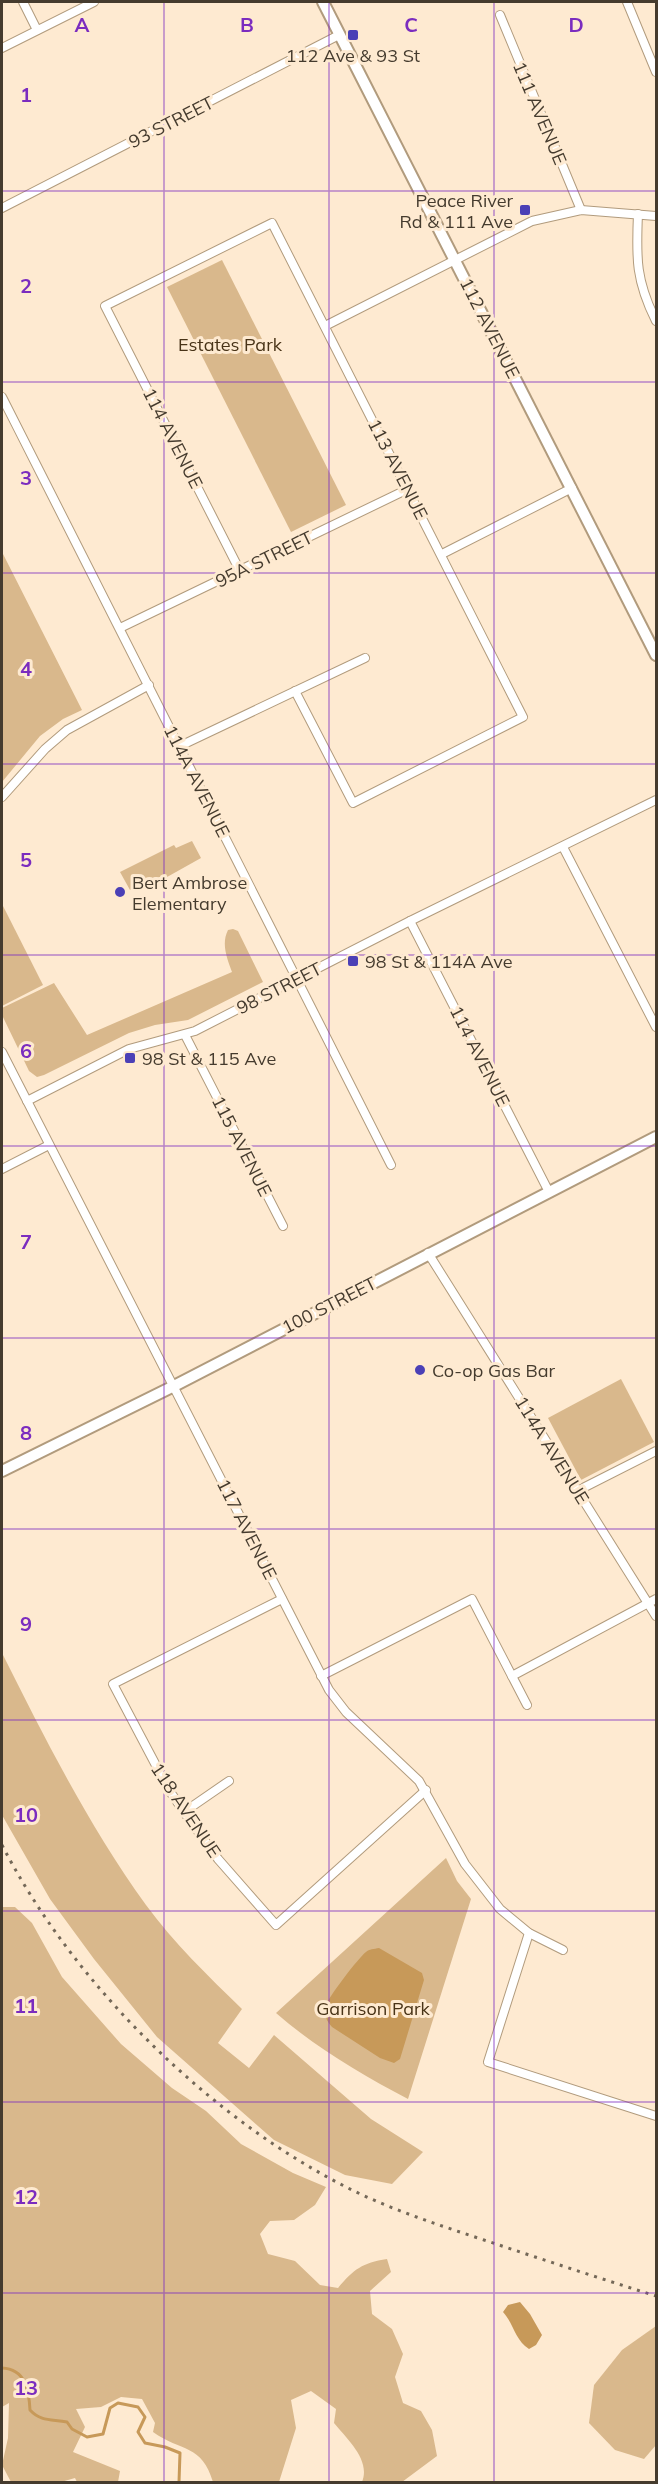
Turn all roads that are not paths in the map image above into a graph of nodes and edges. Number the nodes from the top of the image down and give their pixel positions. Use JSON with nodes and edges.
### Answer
{"nodes":[{"id":1,"x":23,"y":2,"type":"edge"},
{"id":2,"x":94,"y":2,"type":"edge"},
{"id":3,"x":323,"y":2,"type":"edge"},
{"id":4,"x":627,"y":2,"type":"edge"},
{"id":5,"x":500,"y":15,"type":"dead end"},
{"id":6,"x":37,"y":30,"type":"junction"},
{"id":7,"x":339,"y":35,"type":"junction"},
{"id":8,"x":2,"y":48,"type":"edge"},
{"id":9,"x":657,"y":72,"type":"edge"},
{"id":10,"x":2,"y":208,"type":"edge"},
{"id":11,"x":581,"y":210,"type":"junction"},
{"id":12,"x":638,"y":214,"type":"junction"},
{"id":13,"x":657,"y":216,"type":"edge"},
{"id":14,"x":454,"y":260,"type":"junction"},
{"id":15,"x":105,"y":306,"type":"joint"},
{"id":16,"x":657,"y":321,"type":"edge"},
{"id":17,"x":325,"y":326,"type":"junction"},
{"id":18,"x":2,"y":397,"type":"edge"},
{"id":19,"x":572,"y":488,"type":"junction"},
{"id":20,"x":408,"y":489,"type":"junction"},
{"id":21,"x":442,"y":554,"type":"junction"},
{"id":22,"x":240,"y":571,"type":"junction"},
{"id":23,"x":120,"y":628,"type":"junction"},
{"id":24,"x":657,"y":655,"type":"edge"},
{"id":25,"x":365,"y":658,"type":"dead end"},
{"id":26,"x":149,"y":686,"type":"junction"},
{"id":27,"x":295,"y":691,"type":"junction"},
{"id":28,"x":180,"y":746,"type":"junction"},
{"id":29,"x":2,"y":797,"type":"edge"},
{"id":30,"x":657,"y":800,"type":"edge"},
{"id":31,"x":563,"y":847,"type":"junction"},
{"id":32,"x":410,"y":921,"type":"junction"},
{"id":33,"x":297,"y":980,"type":"junction"},
{"id":34,"x":657,"y":1027,"type":"edge"},
{"id":35,"x":185,"y":1035,"type":"junction"},
{"id":36,"x":2,"y":1052,"type":"edge"},
{"id":37,"x":27,"y":1101,"type":"junction"},
{"id":38,"x":657,"y":1137,"type":"edge"},
{"id":39,"x":49,"y":1145,"type":"junction"},
{"id":40,"x":391,"y":1165,"type":"dead end"},
{"id":41,"x":2,"y":1169,"type":"edge"},
{"id":42,"x":549,"y":1192,"type":"junction"},
{"id":43,"x":283,"y":1226,"type":"dead end"},
{"id":44,"x":428,"y":1253,"type":"junction"},
{"id":45,"x":174,"y":1386,"type":"junction"},
{"id":46,"x":657,"y":1451,"type":"edge"},
{"id":47,"x":2,"y":1471,"type":"edge"},
{"id":48,"x":578,"y":1491,"type":"junction"},
{"id":49,"x":282,"y":1599,"type":"junction"},
{"id":50,"x":657,"y":1599,"type":"edge"},
{"id":51,"x":648,"y":1603,"type":"junction"},
{"id":52,"x":657,"y":1616,"type":"edge"},
{"id":53,"x":321,"y":1676,"type":"junction"},
{"id":54,"x":512,"y":1676,"type":"junction"},
{"id":55,"x":527,"y":1705,"type":"dead end"},
{"id":56,"x":229,"y":1780,"type":"dead end"},
{"id":57,"x":426,"y":1790,"type":"junction"},
{"id":58,"x":184,"y":1812,"type":"junction"},
{"id":59,"x":529,"y":1933,"type":"junction"},
{"id":60,"x":563,"y":1950,"type":"dead end"},
{"id":61,"x":657,"y":2116,"type":"edge"}],
"edges":[{"from":1,"to":6,"type":"street"},
{"from":2,"to":6,"type":"street"},
{"from":3,"to":7,"type":"main road","name":"112 AVENUE"},
{"from":4,"to":9,"type":"street"},
{"from":5,"to":11,"type":"street","name":"111 AVENUE"},
{"from":6,"to":8,"type":"street"},
{"from":7,"to":10,"type":"street","name":"93 STREET"},
{"from":7,"to":14,"type":"main road","name":"112 AVENUE"},
{"from":11,"to":12,"type":"street"},
{"from":11,"to":14,"type":"street"},
{"from":12,"to":13,"type":"street"},
{"from":12,"to":16,"type":"street"},
{"from":14,"to":17,"type":"street"},
{"from":14,"to":19,"type":"main road","name":"112 AVENUE"},
{"from":15,"to":17,"type":"street","name":"113 AVENUE"},
{"from":15,"to":22,"type":"street","name":"114 AVENUE"},
{"from":17,"to":20,"type":"street","name":"113 AVENUE"},
{"from":18,"to":23,"type":"street","name":"114A AVENUE"},
{"from":19,"to":21,"type":"street"},
{"from":19,"to":24,"type":"main road","name":"112 AVENUE"},
{"from":20,"to":21,"type":"street","name":"113 AVENUE"},
{"from":20,"to":22,"type":"street","name":"95A STREET"},
{"from":21,"to":27,"type":"street","name":"113 AVENUE"},
{"from":22,"to":23,"type":"street","name":"95A STREET"},
{"from":23,"to":26,"type":"street","name":"114A AVENUE"},
{"from":25,"to":27,"type":"street"},
{"from":26,"to":28,"type":"street","name":"114A AVENUE"},
{"from":26,"to":29,"type":"street"},
{"from":27,"to":28,"type":"street"},
{"from":28,"to":33,"type":"street","name":"114A AVENUE"},
{"from":30,"to":31,"type":"street","name":"98 STREET"},
{"from":31,"to":32,"type":"street","name":"98 STREET"},
{"from":31,"to":34,"type":"street"},
{"from":32,"to":33,"type":"street","name":"98 STREET"},
{"from":32,"to":42,"type":"street","name":"114 AVENUE"},
{"from":33,"to":35,"type":"street","name":"98 STREET"},
{"from":33,"to":40,"type":"street","name":"114A AVENUE"},
{"from":35,"to":37,"type":"street","name":"98 STREET"},
{"from":35,"to":43,"type":"street","name":"115 AVENUE"},
{"from":36,"to":37,"type":"street","name":"117 AVENUE"},
{"from":37,"to":39,"type":"street","name":"117 AVENUE"},
{"from":38,"to":42,"type":"main road","name":"100 STREET"},
{"from":39,"to":41,"type":"street"},
{"from":39,"to":45,"type":"street","name":"117 AVENUE"},
{"from":42,"to":44,"type":"main road","name":"100 STREET"},
{"from":44,"to":45,"type":"main road","name":"100 STREET"},
{"from":44,"to":48,"type":"street","name":"114A AVENUE"},
{"from":45,"to":47,"type":"main road","name":"100 STREET"},
{"from":45,"to":49,"type":"street","name":"117 AVENUE"},
{"from":46,"to":48,"type":"street"},
{"from":48,"to":51,"type":"street","name":"114A AVENUE"},
{"from":49,"to":53,"type":"street","name":"117 AVENUE"},
{"from":49,"to":58,"type":"street","name":"118 AVENUE"},
{"from":50,"to":51,"type":"street"},
{"from":51,"to":52,"type":"street","name":"114A AVENUE"},
{"from":51,"to":54,"type":"street"},
{"from":53,"to":54,"type":"street"},
{"from":53,"to":57,"type":"street","name":"117 AVENUE"},
{"from":54,"to":55,"type":"street"},
{"from":56,"to":58,"type":"street"},
{"from":57,"to":58,"type":"street","name":"118 AVENUE"},
{"from":57,"to":59,"type":"street","name":"117 AVENUE"},
{"from":59,"to":60,"type":"street","name":"117 AVENUE"},
{"from":59,"to":61,"type":"street"}]}
